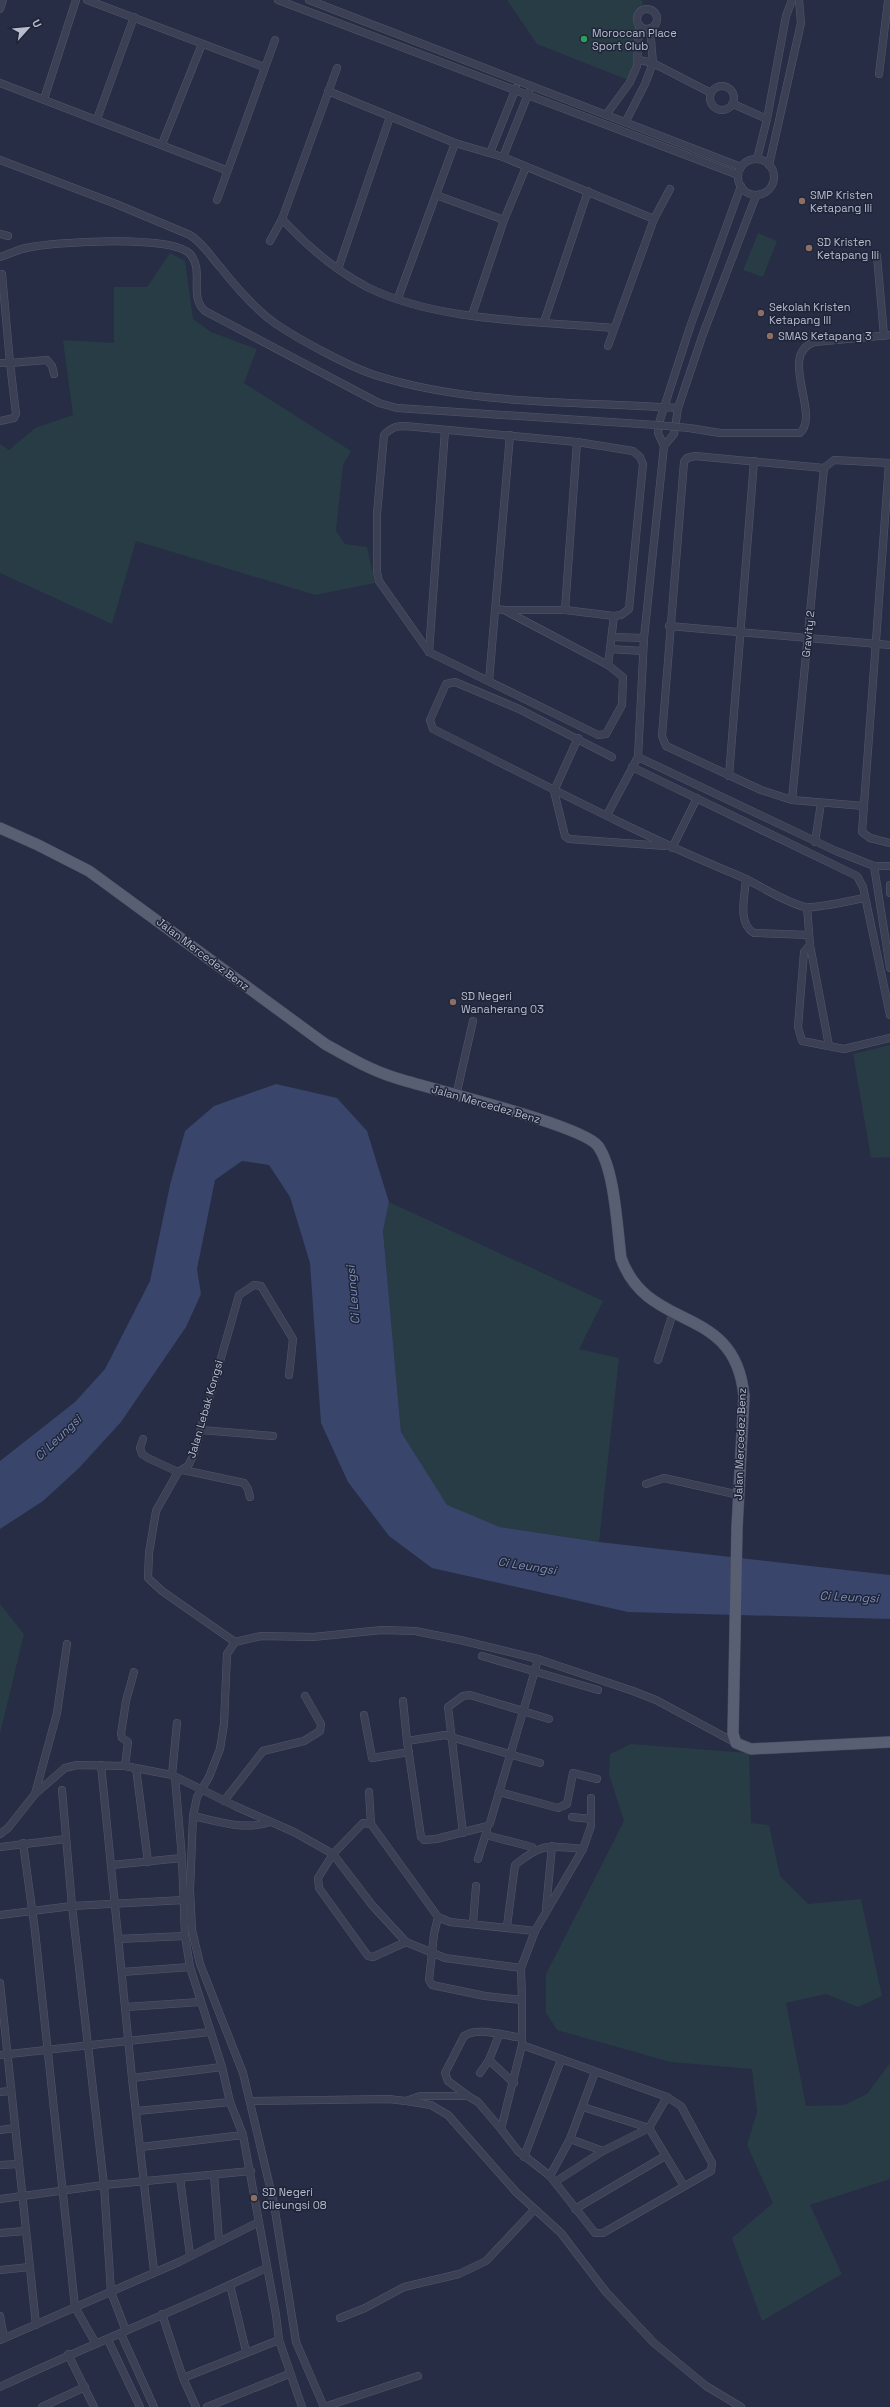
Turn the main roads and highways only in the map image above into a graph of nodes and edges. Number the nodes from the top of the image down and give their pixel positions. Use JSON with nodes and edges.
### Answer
{"nodes":[{"id":1,"x":0,"y":828,"type":"edge"},
{"id":2,"x":890,"y":1742,"type":"edge"}],
"edges":[{"from":1,"to":2,"type":"main road","name":"Jalan Mercedez Benz"}]}
